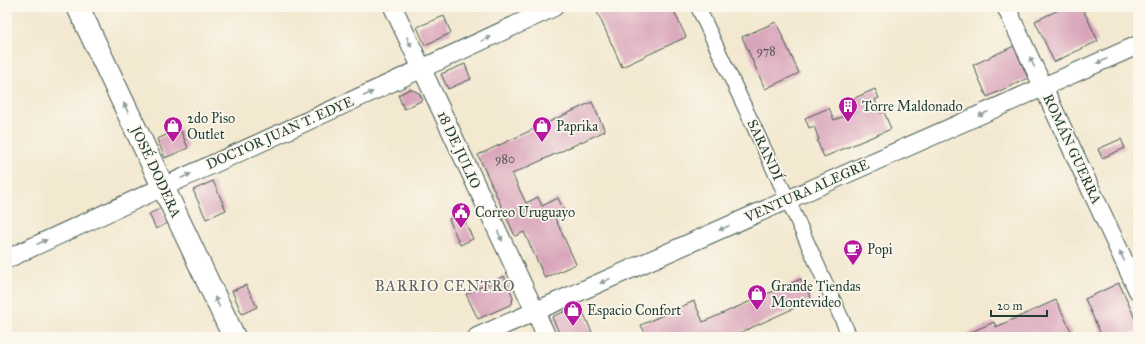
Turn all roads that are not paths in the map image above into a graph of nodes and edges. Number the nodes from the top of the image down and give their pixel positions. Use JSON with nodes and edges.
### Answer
{"nodes":[{"id":1,"x":78,"y":7,"type":"edge"},
{"id":2,"x":393,"y":7,"type":"edge"},
{"id":3,"x":554,"y":7,"type":"edge"},
{"id":4,"x":698,"y":7,"type":"edge"},
{"id":5,"x":1006,"y":7,"type":"edge"},
{"id":6,"x":1138,"y":45,"type":"edge"},
{"id":7,"x":421,"y":70,"type":"junction"},
{"id":8,"x":1044,"y":87,"type":"junction"},
{"id":9,"x":162,"y":186,"type":"junction"},
{"id":10,"x":788,"y":200,"type":"junction"},
{"id":11,"x":7,"y":259,"type":"edge"},
{"id":12,"x":1138,"y":291,"type":"edge"},
{"id":13,"x":535,"y":311,"type":"junction"},
{"id":14,"x":234,"y":337,"type":"edge"},
{"id":15,"x":477,"y":337,"type":"edge"},
{"id":16,"x":547,"y":337,"type":"edge"},
{"id":17,"x":850,"y":337,"type":"edge"}],
"edges":[{"from":9,"to":1,"type":"street","name":"JOSÉ DODERA","one_way":true},
{"from":2,"to":7,"type":"street","name":"18 DE JULIO","one_way":true},
{"from":7,"to":3,"type":"street","name":"DOCTOR JUAN T. EDYE","one_way":true},
{"from":4,"to":10,"type":"street","name":"SARANDÍ"},
{"from":8,"to":5,"type":"street","name":"ROMÁN GUERRA","one_way":true},
{"from":6,"to":8,"type":"street","name":"VENTURA ALEGRE","one_way":true},
{"from":9,"to":7,"type":"street","name":"DOCTOR JUAN T. EDYE","one_way":true},
{"from":7,"to":13,"type":"street","name":"18 DE JULIO","one_way":true},
{"from":8,"to":10,"type":"street","name":"VENTURA ALEGRE","one_way":true},
{"from":12,"to":8,"type":"street","name":"ROMÁN GUERRA","one_way":true},
{"from":11,"to":9,"type":"street","name":"DOCTOR JUAN T. EDYE","one_way":true},
{"from":14,"to":9,"type":"street","name":"JOSÉ DODERA","one_way":true},
{"from":10,"to":13,"type":"street","name":"VENTURA ALEGRE","one_way":true},
{"from":10,"to":17,"type":"street","name":"SARANDÍ"},
{"from":13,"to":15,"type":"street","name":"VENTURA ALEGRE"},
{"from":13,"to":16,"type":"street","name":"18 DE JULIO"}]}
